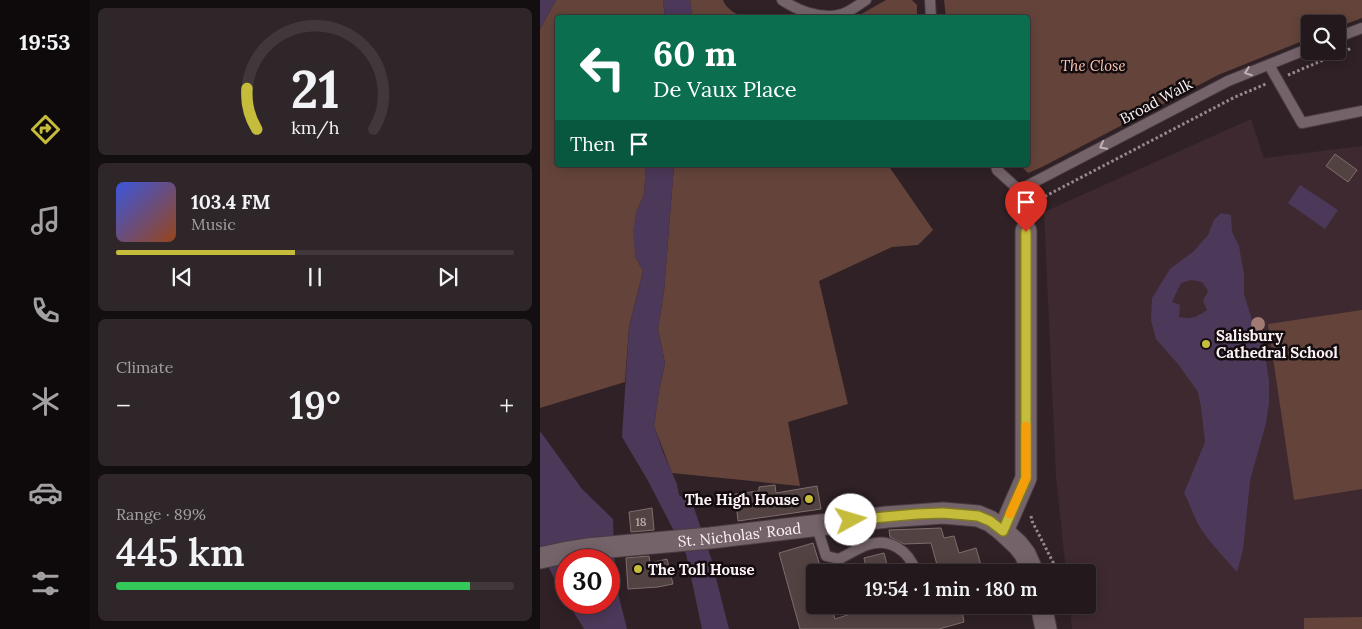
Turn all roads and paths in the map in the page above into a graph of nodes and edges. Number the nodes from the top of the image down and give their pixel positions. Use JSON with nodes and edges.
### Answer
{"nodes":[{"id":1,"x":782,"y":0,"type":"edge"},
{"id":2,"x":866,"y":0,"type":"edge"},
{"id":3,"x":930,"y":0,"type":"edge"},
{"id":4,"x":829,"y":15,"type":"edge"},
{"id":5,"x":841,"y":15,"type":"edge"},
{"id":6,"x":931,"y":15,"type":"edge"},
{"id":7,"x":1362,"y":28,"type":"edge"},
{"id":8,"x":1346,"y":35,"type":"edge"},
{"id":9,"x":1354,"y":48,"type":"dead end"},
{"id":10,"x":1301,"y":51,"type":"edge"},
{"id":11,"x":1268,"y":64,"type":"junction"},
{"id":12,"x":1277,"y":79,"type":"junction"},
{"id":13,"x":1362,"y":111,"type":"edge"},
{"id":14,"x":996,"y":167,"type":"edge"},
{"id":15,"x":1020,"y":190,"type":"junction"},
{"id":16,"x":1024,"y":207,"type":"junction"},
{"id":17,"x":1026,"y":232,"type":"joint"},
{"id":18,"x":1031,"y":512,"type":"dead end"},
{"id":19,"x":816,"y":524,"type":"junction"},
{"id":20,"x":1003,"y":531,"type":"junction"},
{"id":21,"x":540,"y":558,"type":"edge"},
{"id":22,"x":912,"y":564,"type":"edge"},
{"id":23,"x":1029,"y":564,"type":"edge"},
{"id":24,"x":1054,"y":564,"type":"edge"},
{"id":25,"x":1043,"y":614,"type":"edge"},
{"id":26,"x":1046,"y":629,"type":"edge"}],
"edges":[{"from":1,"to":4,"type":"lane"},
{"from":2,"to":5,"type":"lane"},
{"from":3,"to":6,"type":"lane"},
{"from":7,"to":8,"type":"lane"},
{"from":9,"to":12,"type":"path"},
{"from":10,"to":11,"type":"lane","name":"Broad Walk"},
{"from":11,"to":12,"type":"lane"},
{"from":11,"to":15,"type":"lane","name":"Broad Walk","one_way":true},
{"from":12,"to":13,"type":"lane"},
{"from":12,"to":16,"type":"path"},
{"from":14,"to":15,"type":"lane"},
{"from":15,"to":16,"type":"lane"},
{"from":16,"to":17,"type":"lane"},
{"from":17,"to":20,"type":"street"},
{"from":18,"to":24,"type":"path"},
{"from":19,"to":20,"type":"street","name":"St. Nicholas' Road"},
{"from":19,"to":21,"type":"street","name":"St. Nicholas' Road"},
{"from":19,"to":22,"type":"lane"},
{"from":20,"to":23,"type":"street","name":"St. Nicholas' Road"},
{"from":25,"to":26,"type":"street"}]}
